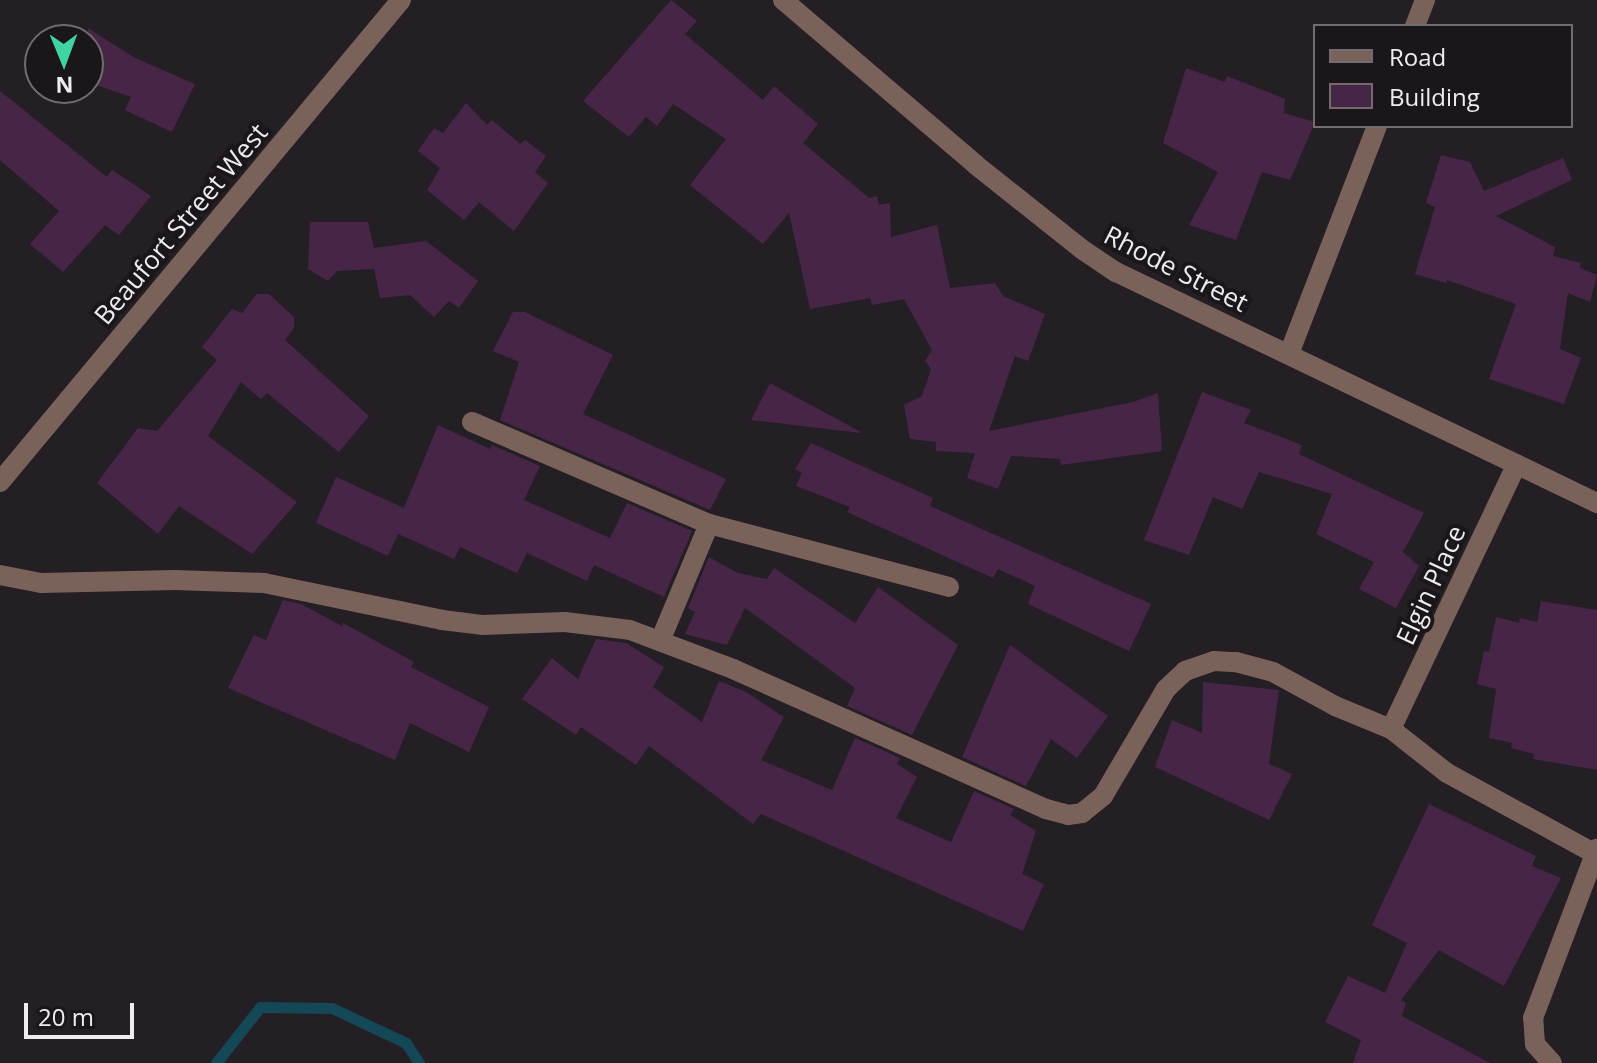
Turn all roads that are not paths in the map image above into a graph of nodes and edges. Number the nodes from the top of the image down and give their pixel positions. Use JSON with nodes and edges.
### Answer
{"nodes":[{"id":1,"x":401,"y":0,"type":"edge"},
{"id":2,"x":783,"y":0,"type":"edge"},
{"id":3,"x":1425,"y":0,"type":"edge"},
{"id":4,"x":1416,"y":24,"type":"edge"},
{"id":5,"x":1376,"y":128,"type":"edge"},
{"id":6,"x":1289,"y":354,"type":"junction"},
{"id":7,"x":472,"y":422,"type":"dead end"},
{"id":8,"x":1517,"y":464,"type":"junction"},
{"id":9,"x":0,"y":482,"type":"edge"},
{"id":10,"x":1597,"y":503,"type":"edge"},
{"id":11,"x":709,"y":524,"type":"junction"},
{"id":12,"x":0,"y":575,"type":"edge"},
{"id":13,"x":949,"y":587,"type":"dead end"},
{"id":14,"x":660,"y":641,"type":"junction"},
{"id":15,"x":1391,"y":729,"type":"junction"},
{"id":16,"x":1596,"y":851,"type":"edge"},
{"id":17,"x":1552,"y":1063,"type":"edge"}],
"edges":[{"from":1,"to":9,"type":"street","name":"Beaufort Street West"},
{"from":2,"to":6,"type":"street","name":"Rhode Street"},
{"from":3,"to":4,"type":"street"},
{"from":5,"to":6,"type":"street"},
{"from":6,"to":8,"type":"street","name":"Rhode Street"},
{"from":7,"to":11,"type":"street"},
{"from":8,"to":10,"type":"street","name":"Rhode Street"},
{"from":8,"to":15,"type":"street","name":"Elgin Place"},
{"from":11,"to":13,"type":"street"},
{"from":11,"to":14,"type":"street"},
{"from":12,"to":14,"type":"street"},
{"from":14,"to":15,"type":"street"},
{"from":15,"to":16,"type":"street"},
{"from":16,"to":17,"type":"street"}]}
